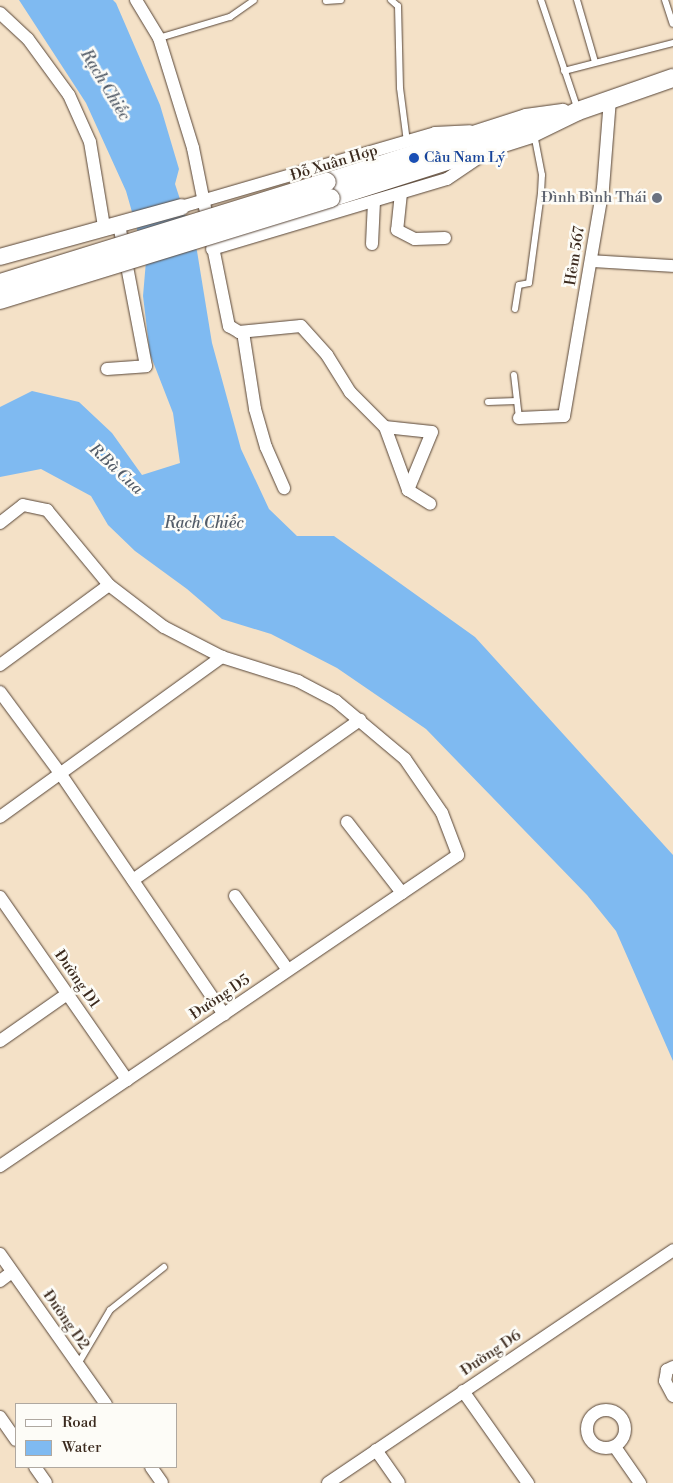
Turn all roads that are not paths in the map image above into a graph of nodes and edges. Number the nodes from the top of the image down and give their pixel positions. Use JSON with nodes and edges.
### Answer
{"nodes":[{"id":1,"x":136,"y":0,"type":"edge"},
{"id":2,"x":254,"y":0,"type":"edge"},
{"id":3,"x":341,"y":0,"type":"edge"},
{"id":4,"x":391,"y":0,"type":"edge"},
{"id":5,"x":541,"y":0,"type":"edge"},
{"id":6,"x":577,"y":0,"type":"edge"},
{"id":7,"x":665,"y":0,"type":"edge"},
{"id":8,"x":326,"y":1,"type":"edge"},
{"id":9,"x":0,"y":13,"type":"edge"},
{"id":10,"x":673,"y":24,"type":"edge"},
{"id":11,"x":158,"y":38,"type":"junction"},
{"id":12,"x":673,"y":43,"type":"edge"},
{"id":13,"x":595,"y":62,"type":"junction"},
{"id":14,"x":564,"y":71,"type":"junction"},
{"id":15,"x":673,"y":78,"type":"edge"},
{"id":16,"x":610,"y":100,"type":"junction"},
{"id":17,"x":578,"y":111,"type":"junction"},
{"id":18,"x":534,"y":133,"type":"junction"},
{"id":19,"x":492,"y":138,"type":"junction"},
{"id":20,"x":407,"y":142,"type":"junction"},
{"id":21,"x":329,"y":190,"type":"junction"},
{"id":22,"x":401,"y":193,"type":"junction"},
{"id":23,"x":374,"y":201,"type":"junction"},
{"id":24,"x":202,"y":203,"type":"junction"},
{"id":25,"x":181,"y":207,"type":"joint"},
{"id":26,"x":111,"y":225,"type":"junction"},
{"id":27,"x":445,"y":238,"type":"dead end"},
{"id":28,"x":372,"y":244,"type":"dead end"},
{"id":29,"x":212,"y":249,"type":"junction"},
{"id":30,"x":0,"y":257,"type":"edge"},
{"id":31,"x":591,"y":261,"type":"junction"},
{"id":32,"x":673,"y":266,"type":"edge"},
{"id":33,"x":0,"y":283,"type":"edge"},
{"id":34,"x":0,"y":300,"type":"edge"},
{"id":35,"x":515,"y":309,"type":"dead end"},
{"id":36,"x":243,"y":332,"type":"junction"},
{"id":37,"x":107,"y":369,"type":"dead end"},
{"id":38,"x":514,"y":375,"type":"dead end"},
{"id":39,"x":517,"y":401,"type":"junction"},
{"id":40,"x":488,"y":402,"type":"dead end"},
{"id":41,"x":519,"y":418,"type":"joint"},
{"id":42,"x":385,"y":427,"type":"junction"},
{"id":43,"x":284,"y":488,"type":"dead end"},
{"id":44,"x":408,"y":490,"type":"junction"},
{"id":45,"x":430,"y":504,"type":"dead end"},
{"id":46,"x":0,"y":523,"type":"edge"},
{"id":47,"x":109,"y":585,"type":"junction"},
{"id":48,"x":222,"y":657,"type":"junction"},
{"id":49,"x":0,"y":665,"type":"edge"},
{"id":50,"x":0,"y":692,"type":"edge"},
{"id":51,"x":360,"y":720,"type":"junction"},
{"id":52,"x":60,"y":773,"type":"junction"},
{"id":53,"x":0,"y":817,"type":"edge"},
{"id":54,"x":347,"y":822,"type":"dead end"},
{"id":55,"x":133,"y":880,"type":"junction"},
{"id":56,"x":402,"y":893,"type":"junction"},
{"id":57,"x":235,"y":896,"type":"dead end"},
{"id":58,"x":0,"y":897,"type":"edge"},
{"id":59,"x":288,"y":970,"type":"junction"},
{"id":60,"x":67,"y":994,"type":"junction"},
{"id":61,"x":224,"y":1014,"type":"junction"},
{"id":62,"x":0,"y":1041,"type":"edge"},
{"id":63,"x":127,"y":1080,"type":"junction"},
{"id":64,"x":0,"y":1166,"type":"edge"},
{"id":65,"x":673,"y":1250,"type":"edge"},
{"id":66,"x":0,"y":1254,"type":"edge"},
{"id":67,"x":164,"y":1267,"type":"dead end"},
{"id":68,"x":12,"y":1272,"type":"junction"},
{"id":69,"x":0,"y":1281,"type":"edge"},
{"id":70,"x":78,"y":1364,"type":"junction"},
{"id":71,"x":673,"y":1367,"type":"edge"},
{"id":72,"x":463,"y":1391,"type":"junction"},
{"id":73,"x":673,"y":1396,"type":"edge"},
{"id":74,"x":105,"y":1403,"type":"edge"},
{"id":75,"x":0,"y":1417,"type":"edge"},
{"id":76,"x":15,"y":1439,"type":"edge"},
{"id":77,"x":615,"y":1447,"type":"dead end"},
{"id":78,"x":376,"y":1450,"type":"junction"},
{"id":79,"x":36,"y":1468,"type":"edge"},
{"id":80,"x":152,"y":1468,"type":"edge"},
{"id":81,"x":46,"y":1483,"type":"edge"},
{"id":82,"x":162,"y":1483,"type":"edge"},
{"id":83,"x":328,"y":1483,"type":"edge"},
{"id":84,"x":400,"y":1483,"type":"edge"},
{"id":85,"x":528,"y":1483,"type":"edge"},
{"id":86,"x":640,"y":1483,"type":"edge"}],
"edges":[{"from":1,"to":11,"type":"street"},
{"from":2,"to":11,"type":"lane"},
{"from":3,"to":8,"type":"lane"},
{"from":4,"to":20,"type":"lane"},
{"from":5,"to":14,"type":"lane"},
{"from":6,"to":13,"type":"lane"},
{"from":7,"to":10,"type":"lane"},
{"from":9,"to":26,"type":"street"},
{"from":11,"to":24,"type":"street"},
{"from":12,"to":13,"type":"lane"},
{"from":13,"to":14,"type":"lane"},
{"from":14,"to":17,"type":"lane"},
{"from":15,"to":16,"type":"main road","name":"Đỗ Xuân Hợp"},
{"from":16,"to":17,"type":"main road","name":"Đỗ Xuân Hợp"},
{"from":16,"to":31,"type":"street","name":"Hẻm 567"},
{"from":17,"to":18,"type":"main road","name":"Đỗ Xuân Hợp"},
{"from":17,"to":19,"type":"main road","name":"Đỗ Xuân Hợp"},
{"from":18,"to":19,"type":"main road","name":"Đỗ Xuân Hợp"},
{"from":18,"to":35,"type":"lane"},
{"from":19,"to":20,"type":"street","name":"Đỗ Xuân Hợp"},
{"from":19,"to":21,"type":"main road","name":"Đỗ Xuân Hợp"},
{"from":19,"to":22,"type":"street","name":"Đỗ Xuân Hợp"},
{"from":20,"to":24,"type":"street","name":"Đỗ Xuân Hợp"},
{"from":21,"to":33,"type":"main road","bridge":true},
{"from":21,"to":34,"type":"main road","bridge":true},
{"from":22,"to":23,"type":"street","name":"Đỗ Xuân Hợp"},
{"from":22,"to":27,"type":"street"},
{"from":23,"to":28,"type":"street"},
{"from":23,"to":29,"type":"street","name":"Đỗ Xuân Hợp"},
{"from":24,"to":25,"type":"street","name":"Đỗ Xuân Hợp"},
{"from":24,"to":29,"type":"street"},
{"from":25,"to":26,"type":"street"},
{"from":26,"to":30,"type":"street"},
{"from":26,"to":37,"type":"street"},
{"from":29,"to":36,"type":"street"},
{"from":31,"to":32,"type":"street"},
{"from":31,"to":41,"type":"street","name":"Hẻm 567"},
{"from":36,"to":42,"type":"street"},
{"from":36,"to":43,"type":"street"},
{"from":38,"to":39,"type":"lane"},
{"from":39,"to":40,"type":"lane"},
{"from":39,"to":41,"type":"lane"},
{"from":42,"to":44,"type":"street"},
{"from":42,"to":44,"type":"street"},
{"from":44,"to":45,"type":"street"},
{"from":46,"to":47,"type":"street"},
{"from":47,"to":48,"type":"street"},
{"from":47,"to":49,"type":"street"},
{"from":48,"to":51,"type":"street"},
{"from":48,"to":52,"type":"street"},
{"from":50,"to":52,"type":"street"},
{"from":51,"to":55,"type":"street"},
{"from":51,"to":56,"type":"street","name":"Đường D5"},
{"from":52,"to":53,"type":"street"},
{"from":52,"to":55,"type":"street"},
{"from":54,"to":56,"type":"street"},
{"from":55,"to":61,"type":"street"},
{"from":56,"to":59,"type":"street","name":"Đường D5"},
{"from":57,"to":59,"type":"street"},
{"from":58,"to":60,"type":"street","name":"Đường D1"},
{"from":59,"to":61,"type":"street","name":"Đường D5"},
{"from":60,"to":62,"type":"street"},
{"from":60,"to":63,"type":"street","name":"Đường D1"},
{"from":61,"to":63,"type":"street","name":"Đường D5"},
{"from":63,"to":64,"type":"street","name":"Đường D5"},
{"from":65,"to":72,"type":"street","name":"Đường D6"},
{"from":66,"to":68,"type":"street","name":"Đường D2"},
{"from":67,"to":70,"type":"lane"},
{"from":68,"to":69,"type":"street"},
{"from":68,"to":70,"type":"street","name":"Đường D2"},
{"from":70,"to":74,"type":"street","name":"Đường D2"},
{"from":71,"to":73,"type":"street"},
{"from":72,"to":78,"type":"street","name":"Đường D6"},
{"from":72,"to":85,"type":"street"},
{"from":75,"to":76,"type":"street"},
{"from":77,"to":86,"type":"street"},
{"from":78,"to":83,"type":"street","name":"Đường D6"},
{"from":78,"to":84,"type":"street"},
{"from":79,"to":81,"type":"street"},
{"from":80,"to":82,"type":"street"}]}
